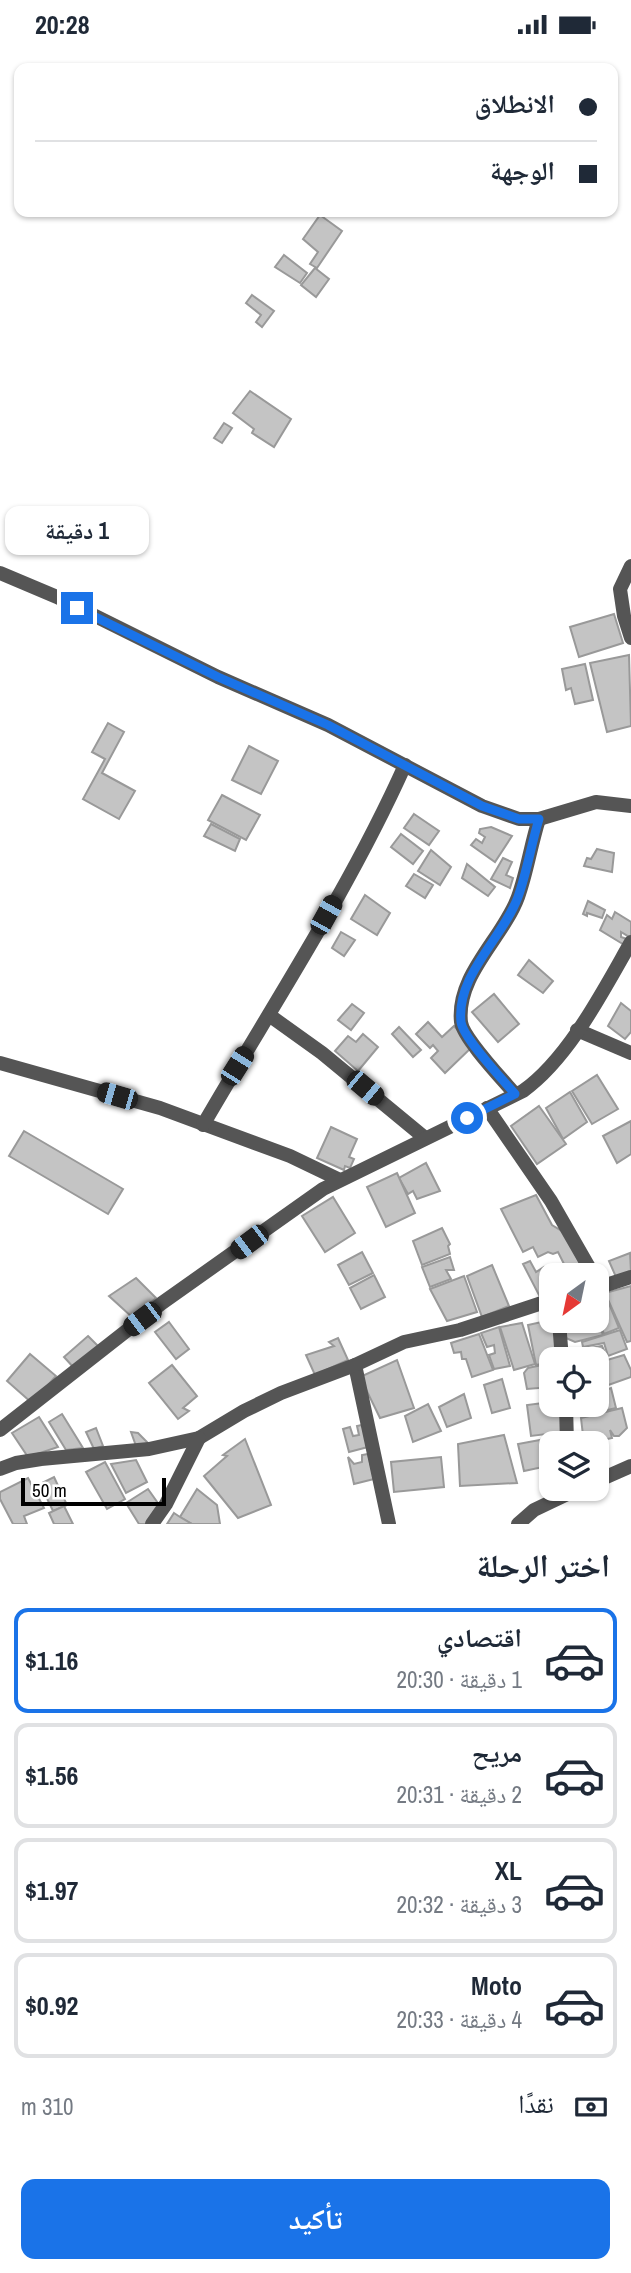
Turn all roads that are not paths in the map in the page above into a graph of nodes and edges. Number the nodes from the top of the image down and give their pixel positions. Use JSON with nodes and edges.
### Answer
{"nodes":[{"id":1,"x":631,"y":566,"type":"edge"},
{"id":2,"x":0,"y":573,"type":"edge"},
{"id":3,"x":631,"y":638,"type":"edge"},
{"id":4,"x":405,"y":765,"type":"junction"},
{"id":5,"x":631,"y":806,"type":"edge"},
{"id":6,"x":539,"y":819,"type":"junction"},
{"id":7,"x":631,"y":942,"type":"edge"},
{"id":8,"x":269,"y":1015,"type":"junction"},
{"id":9,"x":577,"y":1030,"type":"junction"},
{"id":10,"x":631,"y":1052,"type":"edge"},
{"id":11,"x":0,"y":1063,"type":"edge"},
{"id":12,"x":515,"y":1094,"type":"junction"},
{"id":13,"x":487,"y":1108,"type":"junction"},
{"id":14,"x":203,"y":1125,"type":"junction"},
{"id":15,"x":425,"y":1138,"type":"junction"},
{"id":16,"x":340,"y":1180,"type":"junction"},
{"id":17,"x":586,"y":1263,"type":"edge"},
{"id":18,"x":631,"y":1277,"type":"edge"},
{"id":19,"x":609,"y":1281,"type":"edge"},
{"id":20,"x":539,"y":1304,"type":"edge"},
{"id":21,"x":355,"y":1364,"type":"junction"},
{"id":22,"x":0,"y":1430,"type":"edge"},
{"id":23,"x":199,"y":1438,"type":"junction"},
{"id":24,"x":631,"y":1466,"type":"edge"},
{"id":25,"x":0,"y":1469,"type":"edge"},
{"id":26,"x":609,"y":1476,"type":"edge"},
{"id":27,"x":552,"y":1501,"type":"edge"},
{"id":28,"x":152,"y":1524,"type":"edge"},
{"id":29,"x":389,"y":1524,"type":"edge"},
{"id":30,"x":518,"y":1524,"type":"edge"}],
"edges":[{"from":1,"to":3,"type":"street"},
{"from":2,"to":4,"type":"street"},
{"from":4,"to":6,"type":"street"},
{"from":4,"to":8,"type":"street"},
{"from":5,"to":6,"type":"street"},
{"from":6,"to":12,"type":"street"},
{"from":7,"to":9,"type":"street"},
{"from":8,"to":14,"type":"street"},
{"from":8,"to":15,"type":"street"},
{"from":9,"to":10,"type":"street"},
{"from":9,"to":12,"type":"street"},
{"from":11,"to":14,"type":"street"},
{"from":12,"to":13,"type":"street"},
{"from":13,"to":15,"type":"street"},
{"from":13,"to":17,"type":"street"},
{"from":14,"to":16,"type":"street"},
{"from":15,"to":16,"type":"street"},
{"from":16,"to":22,"type":"street"},
{"from":18,"to":19,"type":"street"},
{"from":20,"to":21,"type":"street"},
{"from":21,"to":23,"type":"street"},
{"from":21,"to":29,"type":"street"},
{"from":23,"to":25,"type":"street"},
{"from":23,"to":28,"type":"street"},
{"from":24,"to":26,"type":"street"},
{"from":27,"to":30,"type":"street"}]}
